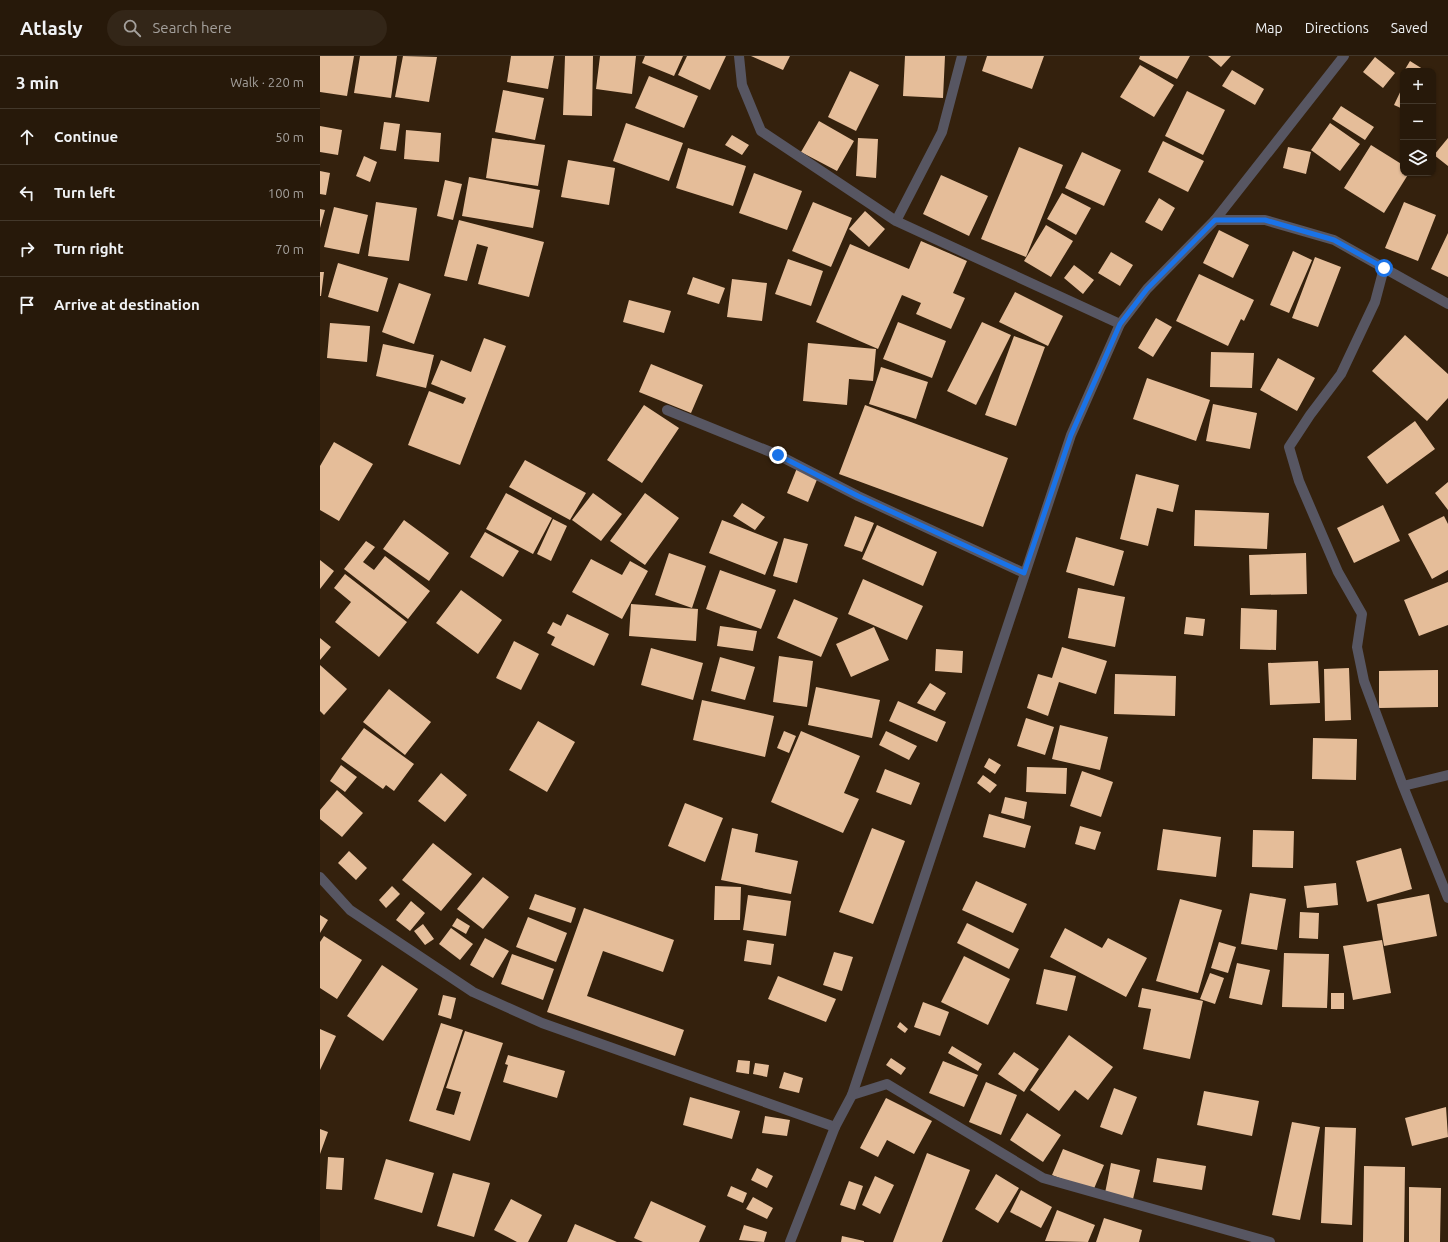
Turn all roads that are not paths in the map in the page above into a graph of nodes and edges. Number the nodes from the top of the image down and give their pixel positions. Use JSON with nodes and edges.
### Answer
{"nodes":[{"id":1,"x":739,"y":56,"type":"edge"},
{"id":2,"x":962,"y":56,"type":"edge"},
{"id":3,"x":1344,"y":56,"type":"edge"},
{"id":4,"x":1215,"y":220,"type":"junction"},
{"id":5,"x":896,"y":221,"type":"junction"},
{"id":6,"x":1384,"y":268,"type":"junction"},
{"id":7,"x":1448,"y":304,"type":"edge"},
{"id":8,"x":1120,"y":324,"type":"junction"},
{"id":9,"x":667,"y":410,"type":"dead end"},
{"id":10,"x":1024,"y":573,"type":"junction"},
{"id":11,"x":1448,"y":775,"type":"edge"},
{"id":12,"x":1403,"y":786,"type":"junction"},
{"id":13,"x":320,"y":877,"type":"edge"},
{"id":14,"x":1448,"y":898,"type":"edge"},
{"id":15,"x":852,"y":1095,"type":"junction"},
{"id":16,"x":835,"y":1127,"type":"junction"},
{"id":17,"x":790,"y":1242,"type":"edge"},
{"id":18,"x":1270,"y":1242,"type":"edge"}],
"edges":[{"from":1,"to":5,"type":"street"},
{"from":2,"to":5,"type":"street"},
{"from":3,"to":4,"type":"street"},
{"from":4,"to":6,"type":"street"},
{"from":4,"to":8,"type":"street"},
{"from":5,"to":8,"type":"street"},
{"from":6,"to":7,"type":"street"},
{"from":6,"to":12,"type":"street"},
{"from":8,"to":10,"type":"street"},
{"from":9,"to":10,"type":"street"},
{"from":10,"to":15,"type":"street"},
{"from":11,"to":12,"type":"street"},
{"from":12,"to":14,"type":"street"},
{"from":13,"to":16,"type":"street"},
{"from":15,"to":16,"type":"street"},
{"from":15,"to":18,"type":"street"},
{"from":16,"to":17,"type":"street"}]}
